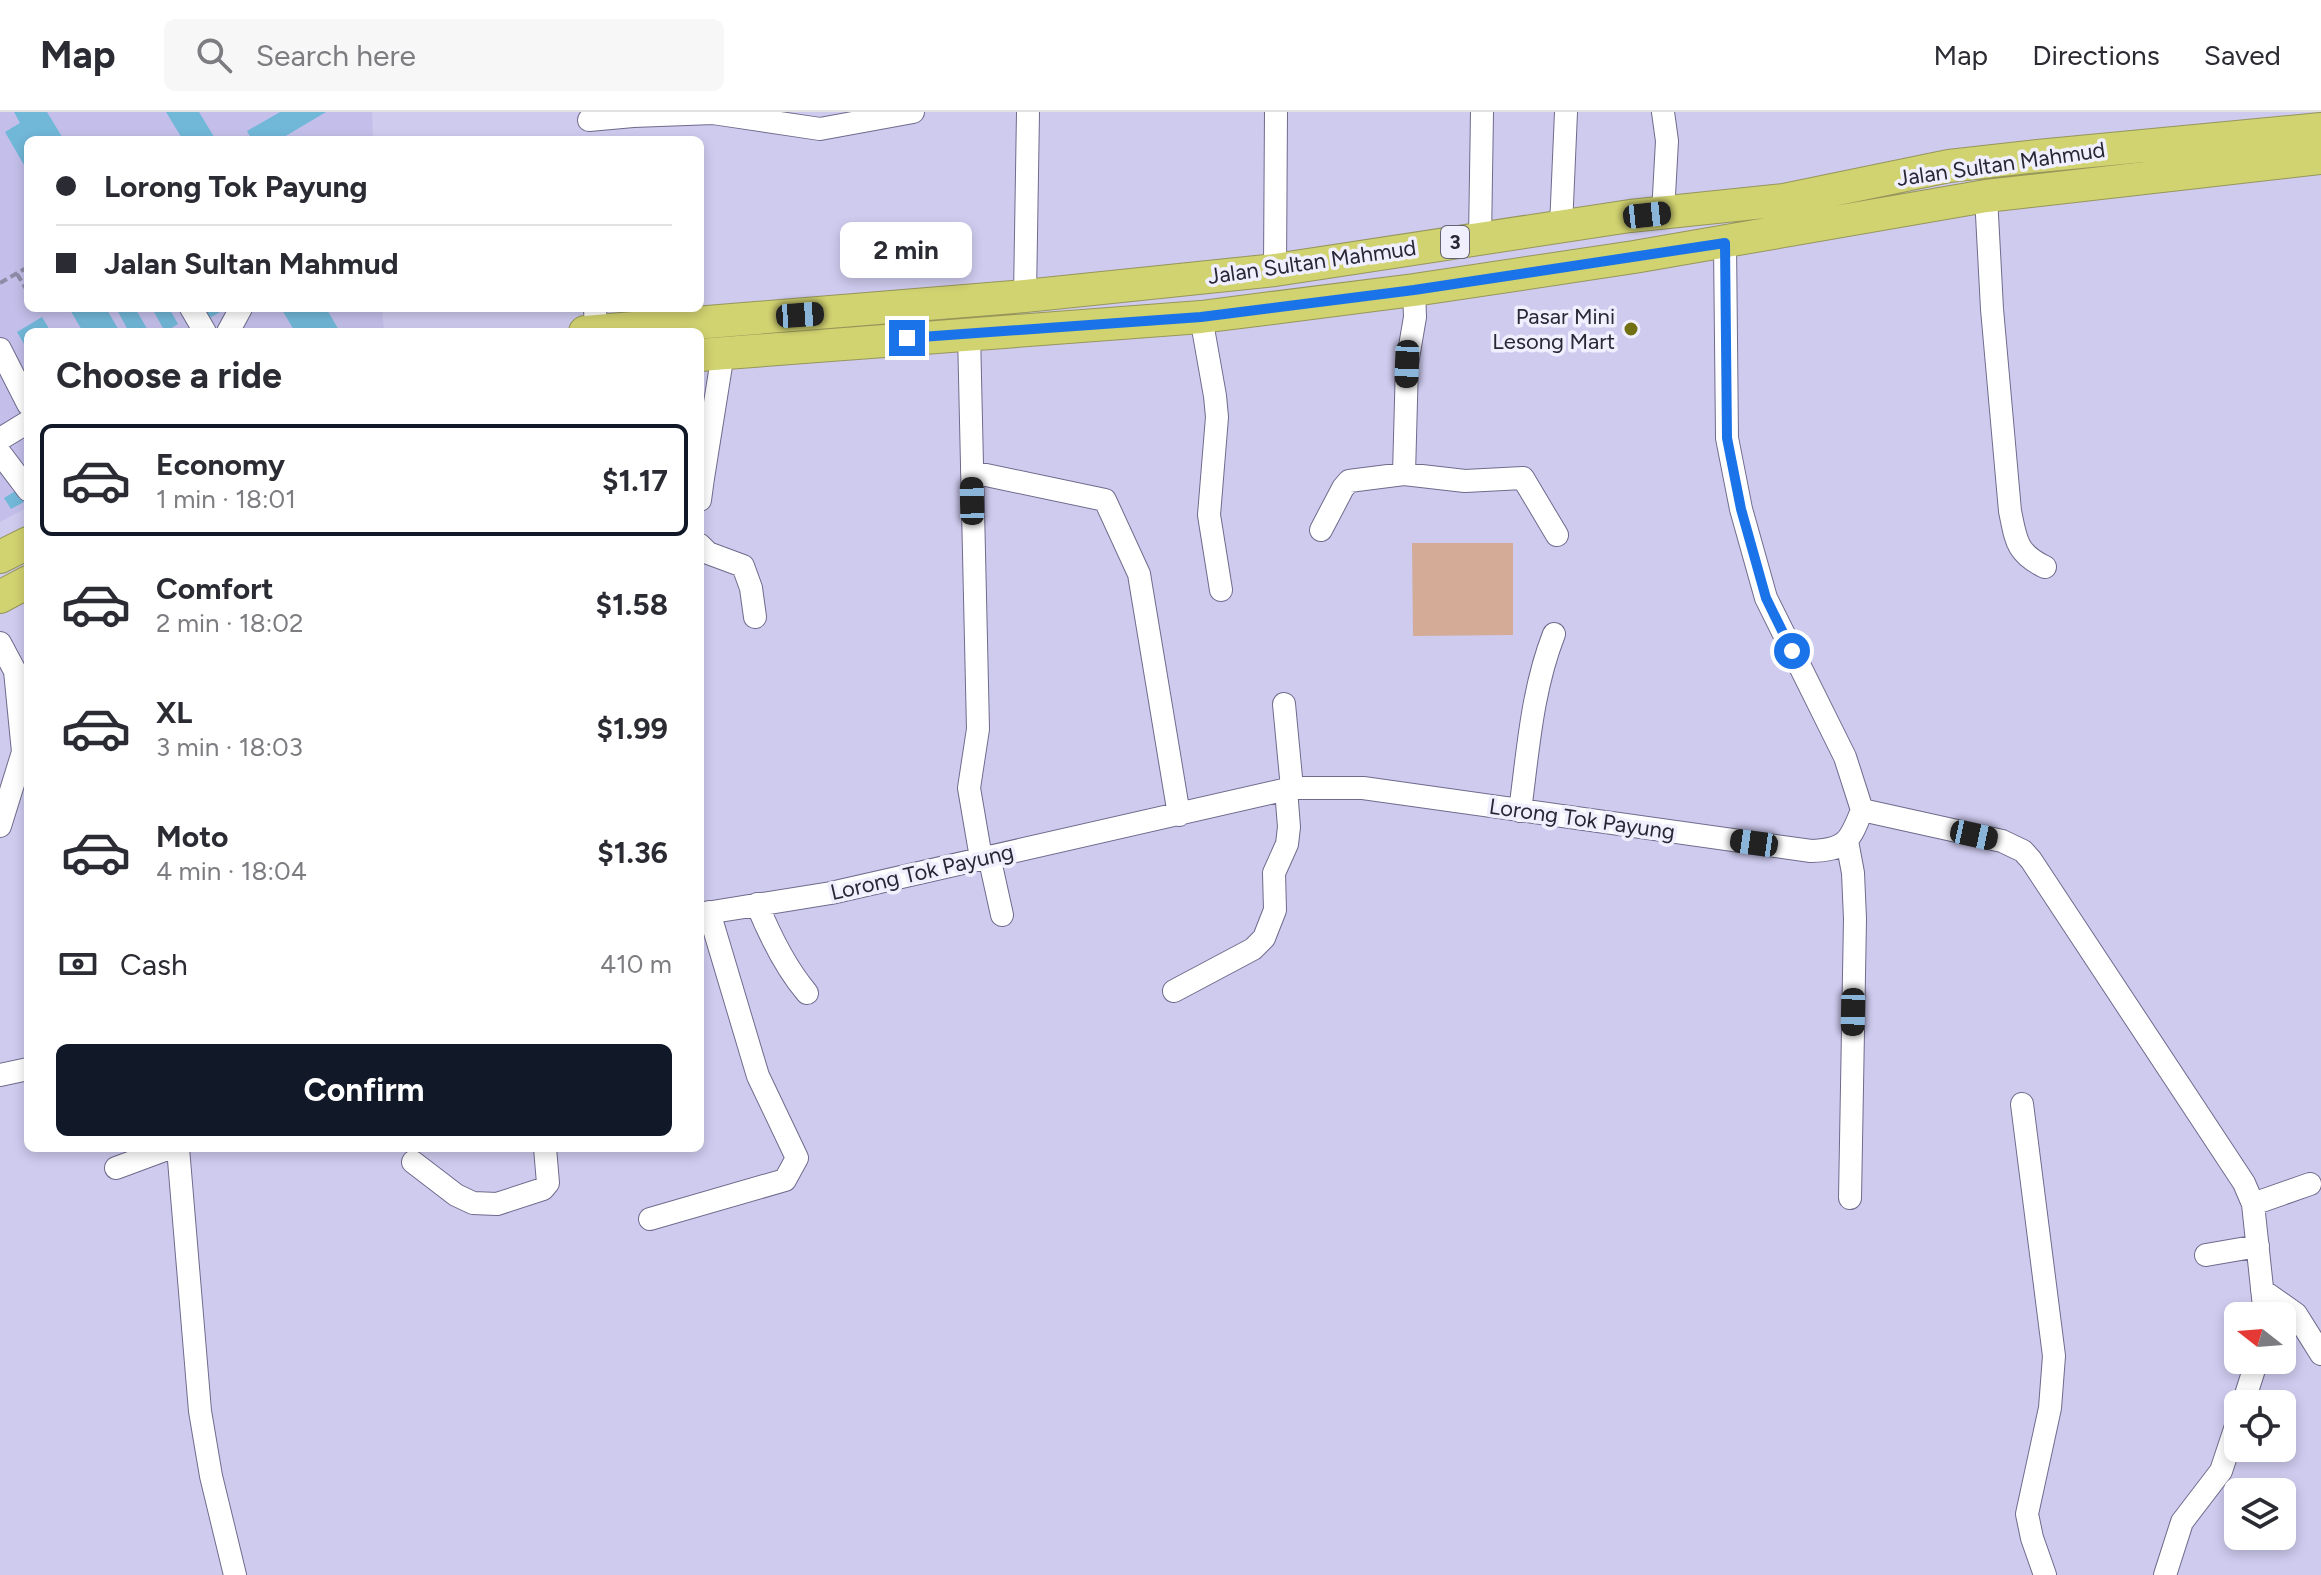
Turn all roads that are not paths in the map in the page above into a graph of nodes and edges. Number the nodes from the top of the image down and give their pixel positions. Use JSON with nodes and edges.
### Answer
{"nodes":[{"id":1,"x":913,"y":112,"type":"edge"},
{"id":2,"x":1028,"y":112,"type":"edge"},
{"id":3,"x":1276,"y":112,"type":"edge"},
{"id":4,"x":1482,"y":112,"type":"edge"},
{"id":5,"x":1566,"y":112,"type":"edge"},
{"id":6,"x":1663,"y":112,"type":"edge"},
{"id":7,"x":590,"y":124,"type":"edge"},
{"id":8,"x":2321,"y":129,"type":"edge"},
{"id":9,"x":2321,"y":158,"type":"edge"},
{"id":10,"x":1986,"y":196,"type":"junction"},
{"id":11,"x":1663,"y":213,"type":"junction"},
{"id":12,"x":1630,"y":216,"type":"junction"},
{"id":13,"x":1561,"y":227,"type":"junction"},
{"id":14,"x":1480,"y":239,"type":"junction"},
{"id":15,"x":1725,"y":243,"type":"junction"},
{"id":16,"x":1634,"y":257,"type":"junction"},
{"id":17,"x":1275,"y":270,"type":"junction"},
{"id":18,"x":1414,"y":290,"type":"junction"},
{"id":19,"x":1025,"y":296,"type":"junction"},
{"id":20,"x":1201,"y":317,"type":"junction"},
{"id":21,"x":592,"y":323,"type":"edge"},
{"id":22,"x":969,"y":333,"type":"junction"},
{"id":23,"x":0,"y":349,"type":"edge"},
{"id":24,"x":712,"y":354,"type":"edge"},
{"id":25,"x":24,"y":396,"type":"edge"},
{"id":26,"x":24,"y":424,"type":"edge"},
{"id":27,"x":0,"y":439,"type":"edge"},
{"id":28,"x":704,"y":449,"type":"edge"},
{"id":29,"x":0,"y":453,"type":"edge"},
{"id":30,"x":972,"y":472,"type":"junction"},
{"id":31,"x":1404,"y":474,"type":"junction"},
{"id":32,"x":14,"y":482,"type":"edge"},
{"id":33,"x":1321,"y":530,"type":"dead end"},
{"id":34,"x":1557,"y":535,"type":"dead end"},
{"id":35,"x":24,"y":545,"type":"edge"},
{"id":36,"x":704,"y":549,"type":"edge"},
{"id":37,"x":0,"y":557,"type":"edge"},
{"id":38,"x":2045,"y":567,"type":"dead end"},
{"id":39,"x":24,"y":584,"type":"edge"},
{"id":40,"x":1221,"y":590,"type":"dead end"},
{"id":41,"x":0,"y":597,"type":"edge"},
{"id":42,"x":755,"y":617,"type":"dead end"},
{"id":43,"x":1554,"y":634,"type":"dead end"},
{"id":44,"x":0,"y":643,"type":"edge"},
{"id":45,"x":1284,"y":704,"type":"dead end"},
{"id":46,"x":1289,"y":788,"type":"junction"},
{"id":47,"x":1862,"y":810,"type":"junction"},
{"id":48,"x":1520,"y":811,"type":"junction"},
{"id":49,"x":1179,"y":815,"type":"junction"},
{"id":50,"x":0,"y":826,"type":"edge"},
{"id":51,"x":1847,"y":841,"type":"junction"},
{"id":52,"x":985,"y":857,"type":"junction"},
{"id":53,"x":757,"y":904,"type":"junction"},
{"id":54,"x":705,"y":913,"type":"edge"},
{"id":55,"x":1002,"y":915,"type":"dead end"},
{"id":56,"x":1174,"y":991,"type":"dead end"},
{"id":57,"x":807,"y":993,"type":"dead end"},
{"id":58,"x":24,"y":1070,"type":"edge"},
{"id":59,"x":0,"y":1075,"type":"edge"},
{"id":60,"x":2022,"y":1104,"type":"dead end"},
{"id":61,"x":159,"y":1152,"type":"edge"},
{"id":62,"x":178,"y":1152,"type":"edge"},
{"id":63,"x":545,"y":1152,"type":"edge"},
{"id":64,"x":413,"y":1162,"type":"dead end"},
{"id":65,"x":116,"y":1168,"type":"dead end"},
{"id":66,"x":2310,"y":1184,"type":"dead end"},
{"id":67,"x":1850,"y":1198,"type":"dead end"},
{"id":68,"x":2253,"y":1204,"type":"junction"},
{"id":69,"x":650,"y":1219,"type":"dead end"},
{"id":70,"x":2258,"y":1246,"type":"junction"},
{"id":71,"x":2206,"y":1255,"type":"dead end"},
{"id":72,"x":2262,"y":1290,"type":"junction"},
{"id":73,"x":2263,"y":1302,"type":"edge"},
{"id":74,"x":2321,"y":1354,"type":"edge"},
{"id":75,"x":2224,"y":1462,"type":"edge"},
{"id":76,"x":235,"y":1575,"type":"edge"},
{"id":77,"x":2045,"y":1575,"type":"edge"},
{"id":78,"x":2165,"y":1575,"type":"edge"}],
"edges":[{"from":1,"to":7,"type":"street"},
{"from":2,"to":19,"type":"street"},
{"from":3,"to":17,"type":"street"},
{"from":4,"to":14,"type":"street"},
{"from":5,"to":13,"type":"street"},
{"from":6,"to":11,"type":"street"},
{"from":8,"to":11,"type":"highway","name":"Jalan Sultan Mahmud","number":"3"},
{"from":9,"to":10,"type":"highway","name":"Jalan Sultan Mahmud","number":"3"},
{"from":10,"to":15,"type":"highway","name":"Jalan Sultan Mahmud","number":"3"},
{"from":10,"to":38,"type":"street"},
{"from":11,"to":12,"type":"highway","name":"Jalan Sultan Mahmud","number":"3"},
{"from":12,"to":13,"type":"highway","name":"Jalan Sultan Mahmud","number":"3"},
{"from":12,"to":16,"type":"highway"},
{"from":13,"to":14,"type":"highway","name":"Jalan Sultan Mahmud","number":"3"},
{"from":14,"to":17,"type":"highway","name":"Jalan Sultan Mahmud","number":"3"},
{"from":15,"to":16,"type":"highway","name":"Jalan Sultan Mahmud","number":"3"},
{"from":15,"to":47,"type":"street"},
{"from":16,"to":18,"type":"highway","name":"Jalan Sultan Mahmud","number":"3"},
{"from":17,"to":19,"type":"highway","name":"Jalan Sultan Mahmud","number":"3"},
{"from":18,"to":20,"type":"highway","name":"Jalan Sultan Mahmud","number":"3"},
{"from":18,"to":31,"type":"street"},
{"from":19,"to":21,"type":"highway","name":"Jalan Sultan Mahmud","number":"3"},
{"from":20,"to":22,"type":"highway","name":"Jalan Sultan Mahmud","number":"3"},
{"from":20,"to":40,"type":"street"},
{"from":22,"to":24,"type":"highway","name":"Jalan Sultan Mahmud","number":"3"},
{"from":22,"to":30,"type":"street"},
{"from":23,"to":25,"type":"street"},
{"from":24,"to":28,"type":"street"},
{"from":26,"to":27,"type":"street"},
{"from":29,"to":32,"type":"street"},
{"from":30,"to":49,"type":"street"},
{"from":30,"to":52,"type":"street"},
{"from":31,"to":33,"type":"street"},
{"from":31,"to":34,"type":"street"},
{"from":35,"to":37,"type":"highway"},
{"from":36,"to":42,"type":"street"},
{"from":39,"to":41,"type":"highway"},
{"from":43,"to":48,"type":"street"},
{"from":44,"to":50,"type":"street"},
{"from":45,"to":46,"type":"street"},
{"from":46,"to":48,"type":"street","name":"Lorong Tok Payung"},
{"from":46,"to":49,"type":"street","name":"Lorong Tok Payung"},
{"from":46,"to":56,"type":"street"},
{"from":47,"to":51,"type":"street"},
{"from":47,"to":68,"type":"street"},
{"from":48,"to":51,"type":"street","name":"Lorong Tok Payung"},
{"from":49,"to":52,"type":"street","name":"Lorong Tok Payung"},
{"from":51,"to":67,"type":"street"},
{"from":52,"to":53,"type":"street","name":"Lorong Tok Payung"},
{"from":52,"to":55,"type":"street"},
{"from":53,"to":54,"type":"street","name":"Lorong Tok Payung"},
{"from":53,"to":57,"type":"street"},
{"from":54,"to":69,"type":"street"},
{"from":58,"to":59,"type":"street"},
{"from":60,"to":77,"type":"street"},
{"from":61,"to":65,"type":"street"},
{"from":62,"to":76,"type":"street"},
{"from":63,"to":64,"type":"street"},
{"from":66,"to":68,"type":"street"},
{"from":68,"to":70,"type":"street"},
{"from":70,"to":71,"type":"street"},
{"from":70,"to":72,"type":"street"},
{"from":72,"to":73,"type":"street"},
{"from":72,"to":74,"type":"street"},
{"from":75,"to":78,"type":"street"}]}
